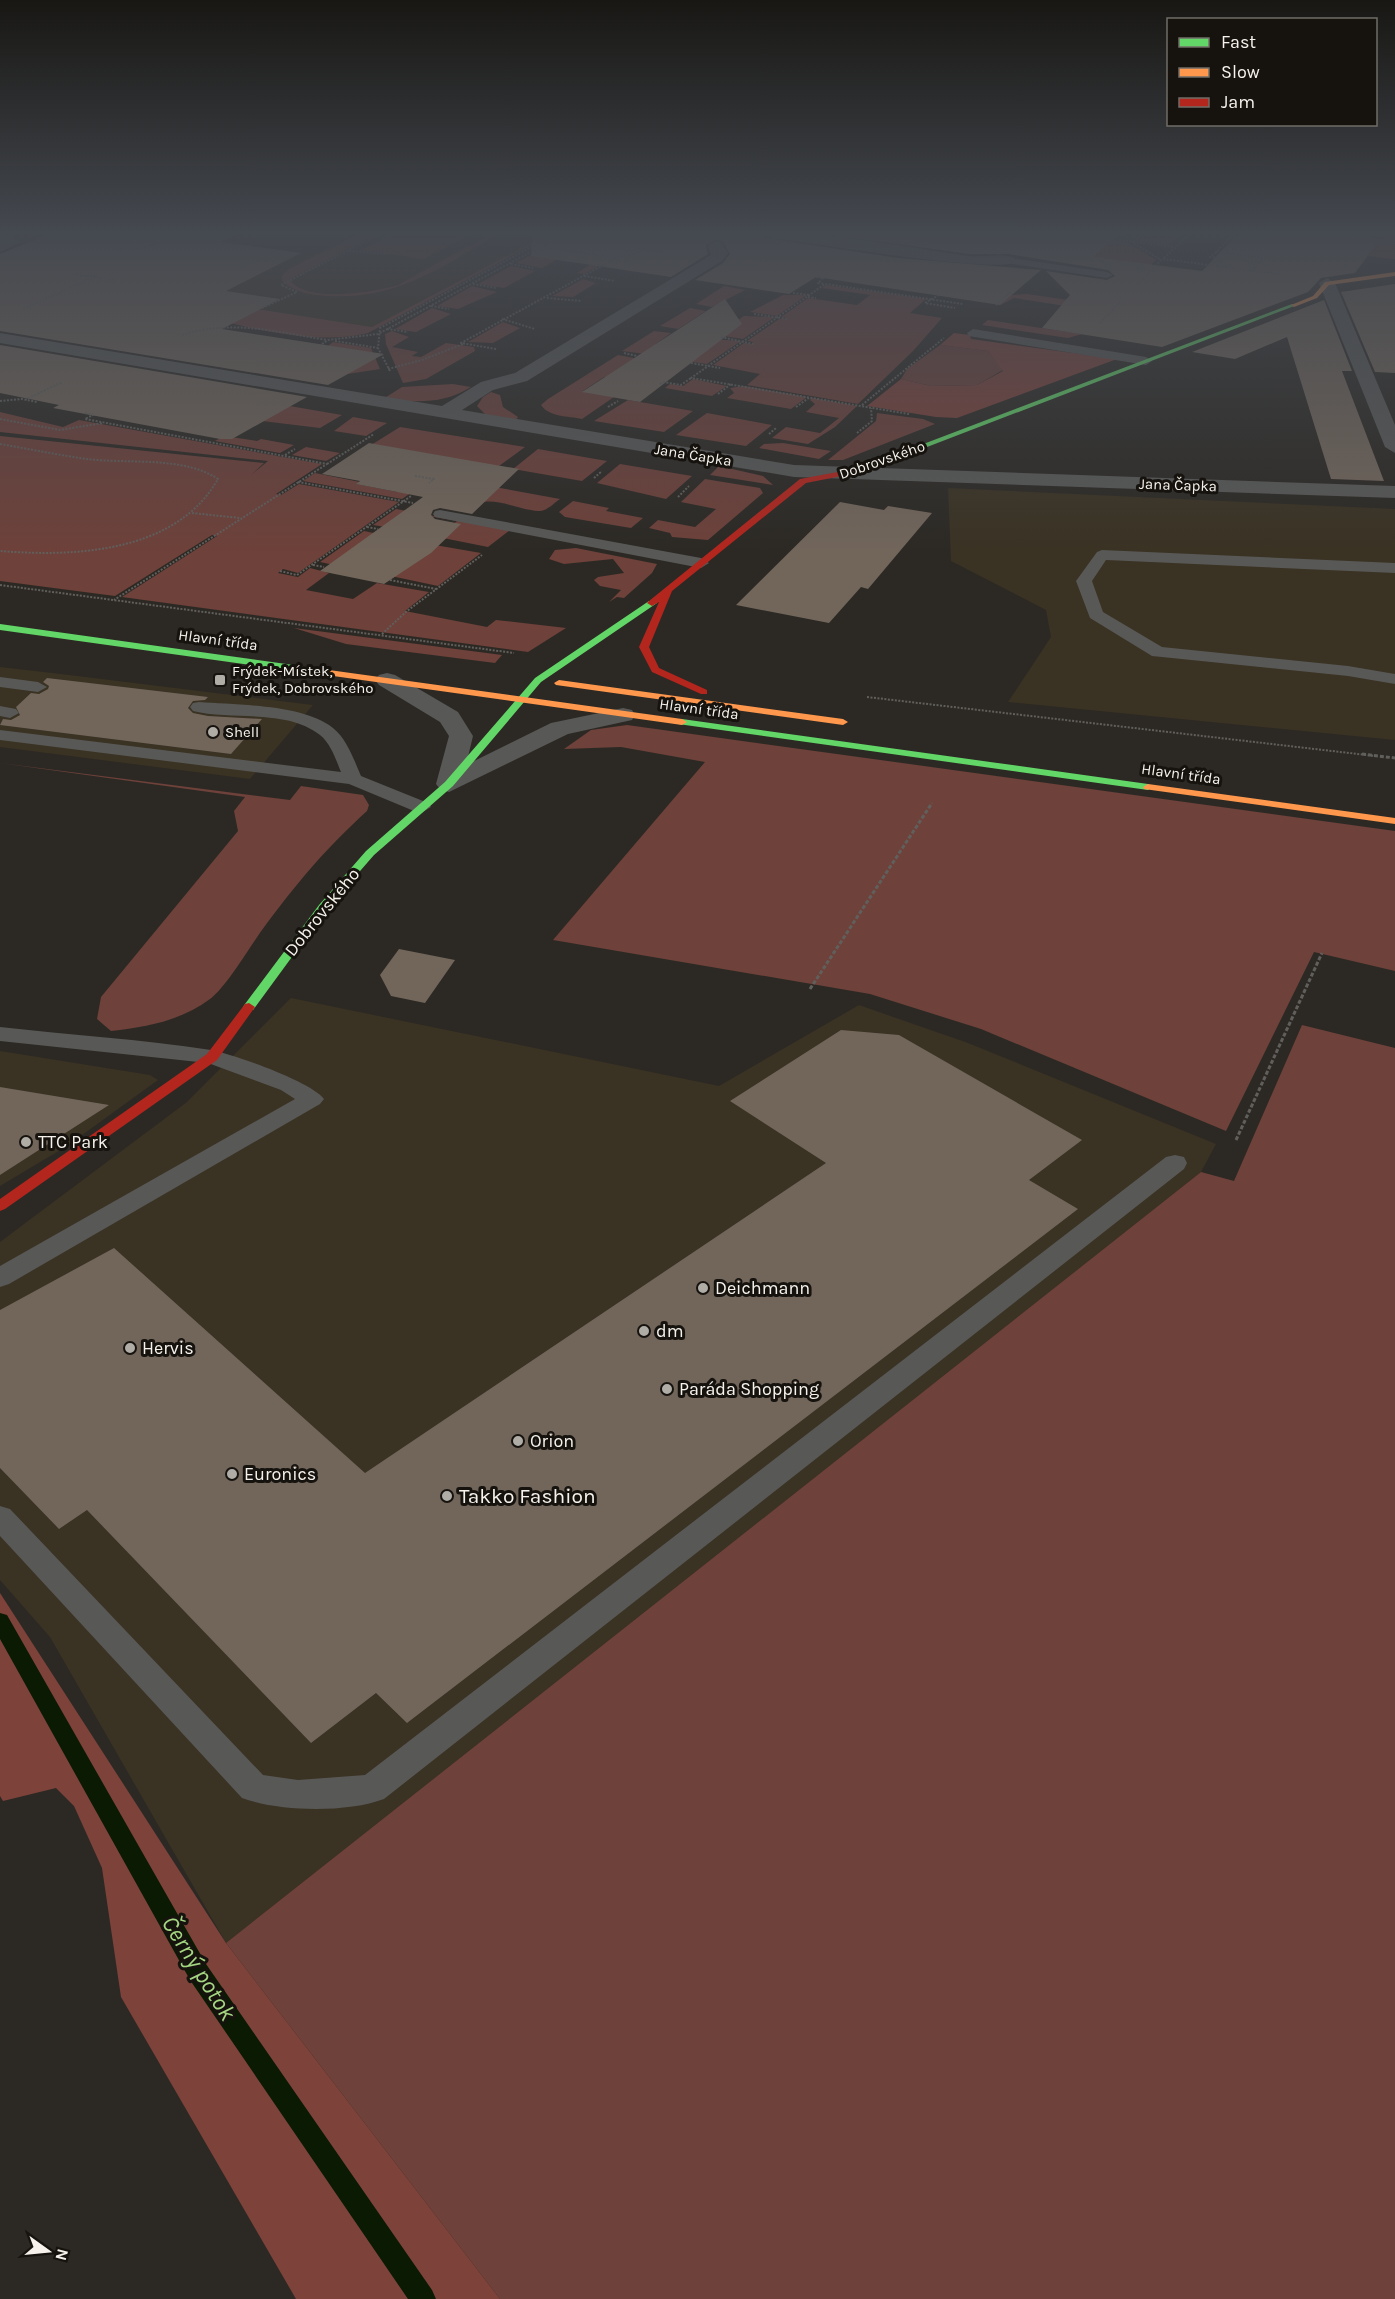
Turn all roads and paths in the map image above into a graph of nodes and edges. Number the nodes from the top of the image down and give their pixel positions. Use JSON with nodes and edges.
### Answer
{"nodes":[{"id":1,"x":7,"y":339,"type":"edge"},
{"id":2,"x":176,"y":339,"type":"edge"},
{"id":3,"x":324,"y":339,"type":"edge"},
{"id":4,"x":334,"y":339,"type":"edge"},
{"id":5,"x":468,"y":339,"type":"edge"},
{"id":6,"x":583,"y":339,"type":"edge"},
{"id":7,"x":734,"y":339,"type":"edge"},
{"id":8,"x":745,"y":339,"type":"edge"},
{"id":9,"x":942,"y":339,"type":"edge"},
{"id":10,"x":1011,"y":339,"type":"edge"},
{"id":11,"x":1085,"y":339,"type":"edge"},
{"id":12,"x":1203,"y":339,"type":"edge"},
{"id":13,"x":1350,"y":339,"type":"edge"},
{"id":14,"x":328,"y":340,"type":"junction"},
{"id":15,"x":743,"y":341,"type":"junction"},
{"id":16,"x":456,"y":342,"type":"dead end"},
{"id":17,"x":462,"y":343,"type":"junction"},
{"id":18,"x":322,"y":344,"type":"dead end"},
{"id":19,"x":753,"y":344,"type":"dead end"},
{"id":20,"x":378,"y":348,"type":"dead end"},
{"id":21,"x":1075,"y":350,"type":"junction"},
{"id":22,"x":494,"y":356,"type":"dead end"},
{"id":23,"x":134,"y":361,"type":"junction"},
{"id":24,"x":1146,"y":361,"type":"junction"},
{"id":25,"x":513,"y":362,"type":"dead end"},
{"id":26,"x":691,"y":363,"type":"dead end"},
{"id":27,"x":708,"y":366,"type":"junction"},
{"id":28,"x":720,"y":368,"type":"dead end"},
{"id":29,"x":377,"y":370,"type":"dead end"},
{"id":30,"x":691,"y":378,"type":"junction"},
{"id":31,"x":68,"y":379,"type":"dead end"},
{"id":32,"x":660,"y":384,"type":"dead end"},
{"id":33,"x":731,"y":384,"type":"junction"},
{"id":34,"x":487,"y":386,"type":"junction"},
{"id":35,"x":718,"y":394,"type":"dead end"},
{"id":36,"x":810,"y":397,"type":"junction"},
{"id":37,"x":25,"y":400,"type":"junction"},
{"id":38,"x":0,"y":401,"type":"edge"},
{"id":39,"x":36,"y":402,"type":"dead end"},
{"id":40,"x":861,"y":406,"type":"junction"},
{"id":41,"x":796,"y":407,"type":"dead end"},
{"id":42,"x":85,"y":413,"type":"dead end"},
{"id":43,"x":444,"y":413,"type":"junction"},
{"id":44,"x":0,"y":419,"type":"edge"},
{"id":45,"x":104,"y":423,"type":"junction"},
{"id":46,"x":139,"y":424,"type":"dead end"},
{"id":47,"x":976,"y":426,"type":"junction"},
{"id":48,"x":132,"y":428,"type":"junction"},
{"id":49,"x":375,"y":434,"type":"dead end"},
{"id":50,"x":214,"y":438,"type":"dead end"},
{"id":51,"x":207,"y":442,"type":"junction"},
{"id":52,"x":0,"y":444,"type":"edge"},
{"id":53,"x":1395,"y":447,"type":"edge"},
{"id":54,"x":295,"y":449,"type":"dead end"},
{"id":55,"x":285,"y":456,"type":"junction"},
{"id":56,"x":327,"y":464,"type":"junction"},
{"id":57,"x":857,"y":471,"type":"junction"},
{"id":58,"x":415,"y":476,"type":"dead end"},
{"id":59,"x":298,"y":482,"type":"junction"},
{"id":60,"x":426,"y":485,"type":"dead end"},
{"id":61,"x":418,"y":490,"type":"dead end"},
{"id":62,"x":1395,"y":492,"type":"edge"},
{"id":63,"x":403,"y":501,"type":"junction"},
{"id":64,"x":192,"y":513,"type":"junction"},
{"id":65,"x":440,"y":514,"type":"dead end"},
{"id":66,"x":240,"y":518,"type":"junction"},
{"id":67,"x":365,"y":527,"type":"junction"},
{"id":68,"x":378,"y":529,"type":"dead end"},
{"id":69,"x":516,"y":529,"type":"junction"},
{"id":70,"x":0,"y":551,"type":"edge"},
{"id":71,"x":701,"y":563,"type":"junction"},
{"id":72,"x":312,"y":565,"type":"junction"},
{"id":73,"x":324,"y":567,"type":"dead end"},
{"id":74,"x":1395,"y":568,"type":"edge"},
{"id":75,"x":280,"y":572,"type":"dead end"},
{"id":76,"x":390,"y":580,"type":"dead end"},
{"id":77,"x":436,"y":589,"type":"junction"},
{"id":78,"x":668,"y":592,"type":"junction"},
{"id":79,"x":113,"y":600,"type":"dead end"},
{"id":80,"x":0,"y":627,"type":"edge"},
{"id":81,"x":382,"y":635,"type":"dead end"},
{"id":82,"x":516,"y":677,"type":"dead end"},
{"id":83,"x":1395,"y":679,"type":"edge"},
{"id":84,"x":387,"y":680,"type":"junction"},
{"id":85,"x":538,"y":680,"type":"junction"},
{"id":86,"x":0,"y":682,"type":"edge"},
{"id":87,"x":38,"y":687,"type":"dead end"},
{"id":88,"x":521,"y":699,"type":"junction"},
{"id":89,"x":733,"y":706,"type":"junction"},
{"id":90,"x":199,"y":707,"type":"dead end"},
{"id":91,"x":623,"y":716,"type":"junction"},
{"id":92,"x":861,"y":725,"type":"dead end"},
{"id":93,"x":0,"y":735,"type":"edge"},
{"id":94,"x":353,"y":779,"type":"junction"},
{"id":95,"x":450,"y":784,"type":"junction"},
{"id":96,"x":932,"y":802,"type":"dead end"},
{"id":97,"x":421,"y":807,"type":"junction"},
{"id":98,"x":1395,"y":820,"type":"edge"},
{"id":99,"x":1322,"y":953,"type":"dead end"},
{"id":100,"x":810,"y":989,"type":"dead end"},
{"id":101,"x":0,"y":1034,"type":"edge"},
{"id":102,"x":212,"y":1057,"type":"junction"},
{"id":103,"x":1236,"y":1140,"type":"dead end"},
{"id":104,"x":1175,"y":1163,"type":"dead end"},
{"id":105,"x":0,"y":1206,"type":"edge"},
{"id":106,"x":0,"y":1278,"type":"edge"},
{"id":107,"x":0,"y":1517,"type":"edge"}],
"edges":[{"from":1,"to":23,"type":"street","name":"Jana Čapka"},
{"from":2,"to":23,"type":"path"},
{"from":3,"to":14,"type":"path"},
{"from":4,"to":14,"type":"path"},
{"from":5,"to":17,"type":"path"},
{"from":6,"to":34,"type":"street"},
{"from":7,"to":15,"type":"path"},
{"from":8,"to":15,"type":"path"},
{"from":9,"to":40,"type":"path"},
{"from":10,"to":21,"type":"lane"},
{"from":11,"to":21,"type":"path"},
{"from":12,"to":24,"type":"street","name":"Dobrovského"},
{"from":13,"to":53,"type":"street"},
{"from":14,"to":18,"type":"path"},
{"from":14,"to":20,"type":"path"},
{"from":15,"to":19,"type":"path"},
{"from":15,"to":27,"type":"path"},
{"from":16,"to":17,"type":"path"},
{"from":17,"to":22,"type":"path"},
{"from":17,"to":29,"type":"path"},
{"from":21,"to":24,"type":"lane"},
{"from":23,"to":43,"type":"street","name":"Jana Čapka"},
{"from":24,"to":47,"type":"street","name":"Dobrovského"},
{"from":25,"to":34,"type":"street"},
{"from":26,"to":27,"type":"path"},
{"from":27,"to":28,"type":"path"},
{"from":27,"to":30,"type":"path"},
{"from":30,"to":32,"type":"path"},
{"from":30,"to":33,"type":"path"},
{"from":31,"to":37,"type":"path"},
{"from":33,"to":35,"type":"path"},
{"from":33,"to":36,"type":"path"},
{"from":34,"to":43,"type":"street"},
{"from":36,"to":40,"type":"path"},
{"from":36,"to":41,"type":"path"},
{"from":37,"to":38,"type":"path"},
{"from":37,"to":39,"type":"path"},
{"from":40,"to":47,"type":"path"},
{"from":42,"to":45,"type":"path"},
{"from":43,"to":57,"type":"street","name":"Jana Čapka"},
{"from":44,"to":45,"type":"path"},
{"from":45,"to":48,"type":"path"},
{"from":46,"to":48,"type":"path"},
{"from":47,"to":57,"type":"street","name":"Dobrovského"},
{"from":48,"to":51,"type":"path"},
{"from":49,"to":56,"type":"path"},
{"from":50,"to":51,"type":"path"},
{"from":51,"to":55,"type":"path"},
{"from":52,"to":64,"type":"path"},
{"from":54,"to":55,"type":"path"},
{"from":55,"to":56,"type":"path"},
{"from":56,"to":59,"type":"path"},
{"from":57,"to":62,"type":"street","name":"Jana Čapka"},
{"from":57,"to":71,"type":"street","name":"Dobrovského"},
{"from":58,"to":60,"type":"path"},
{"from":59,"to":63,"type":"path"},
{"from":59,"to":66,"type":"path"},
{"from":61,"to":63,"type":"path"},
{"from":63,"to":67,"type":"path"},
{"from":64,"to":66,"type":"path"},
{"from":64,"to":70,"type":"path"},
{"from":65,"to":69,"type":"lane"},
{"from":66,"to":79,"type":"path"},
{"from":67,"to":68,"type":"path"},
{"from":67,"to":72,"type":"path"},
{"from":69,"to":71,"type":"lane"},
{"from":69,"to":77,"type":"path"},
{"from":71,"to":78,"type":"street","name":"Dobrovského"},
{"from":72,"to":73,"type":"path"},
{"from":72,"to":75,"type":"path"},
{"from":74,"to":83,"type":"lane"},
{"from":76,"to":77,"type":"path"},
{"from":77,"to":81,"type":"path"},
{"from":78,"to":85,"type":"street","name":"Dobrovského"},
{"from":78,"to":89,"type":"street"},
{"from":80,"to":84,"type":"street","name":"Hlavní třída"},
{"from":82,"to":85,"type":"street","name":"Hlavní třída"},
{"from":84,"to":88,"type":"street","name":"Hlavní třída"},
{"from":84,"to":95,"type":"street"},
{"from":85,"to":88,"type":"street","name":"Dobrovského"},
{"from":85,"to":89,"type":"street","name":"Hlavní třída"},
{"from":86,"to":87,"type":"lane"},
{"from":88,"to":91,"type":"street","name":"Hlavní třída"},
{"from":88,"to":95,"type":"street","name":"Dobrovského"},
{"from":89,"to":92,"type":"street","name":"Hlavní třída"},
{"from":90,"to":94,"type":"lane"},
{"from":91,"to":95,"type":"street","name":"Dobrovského"},
{"from":91,"to":98,"type":"street","name":"Hlavní třída"},
{"from":93,"to":94,"type":"lane"},
{"from":94,"to":97,"type":"lane"},
{"from":95,"to":97,"type":"street","name":"Dobrovského"},
{"from":96,"to":100,"type":"path"},
{"from":97,"to":102,"type":"street","name":"Dobrovského"},
{"from":99,"to":103,"type":"path"},
{"from":101,"to":102,"type":"lane"},
{"from":102,"to":105,"type":"street","name":"Dobrovského"},
{"from":102,"to":106,"type":"lane"},
{"from":104,"to":107,"type":"lane"}]}
